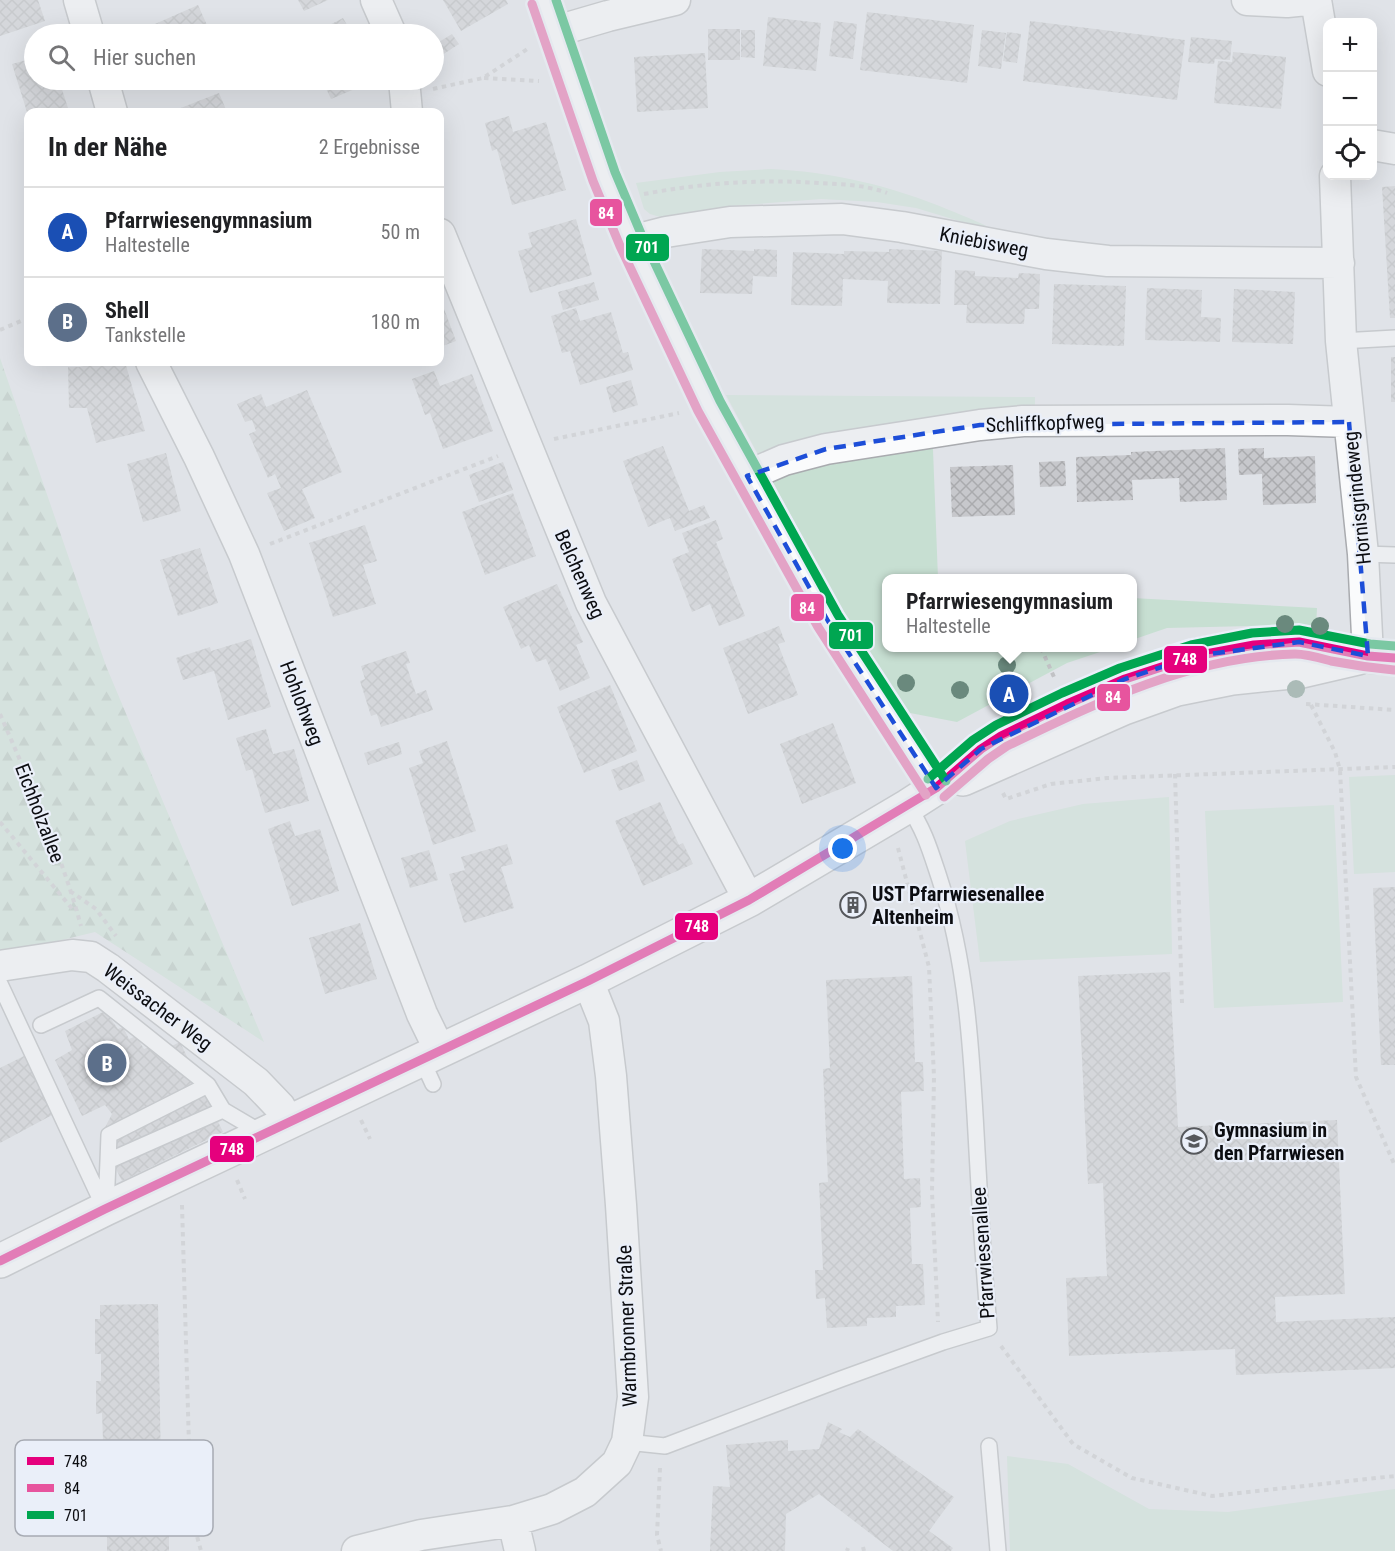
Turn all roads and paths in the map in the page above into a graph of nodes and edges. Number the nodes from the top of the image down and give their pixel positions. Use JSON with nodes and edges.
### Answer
{"nodes":[{"id":1,"x":79,"y":0,"type":"edge"},
{"id":2,"x":376,"y":0,"type":"edge"},
{"id":3,"x":543,"y":0,"type":"edge"},
{"id":4,"x":675,"y":0,"type":"edge"},
{"id":5,"x":1247,"y":0,"type":"edge"},
{"id":6,"x":1307,"y":0,"type":"edge"},
{"id":7,"x":1316,"y":0,"type":"edge"},
{"id":8,"x":86,"y":24,"type":"edge"},
{"id":9,"x":387,"y":24,"type":"edge"},
{"id":10,"x":553,"y":32,"type":"junction"},
{"id":11,"x":1323,"y":41,"type":"edge"},
{"id":12,"x":483,"y":78,"type":"junction"},
{"id":13,"x":571,"y":82,"type":"junction"},
{"id":14,"x":444,"y":87,"type":"edge"},
{"id":15,"x":106,"y":90,"type":"edge"},
{"id":16,"x":429,"y":90,"type":"edge"},
{"id":17,"x":405,"y":98,"type":"edge"},
{"id":18,"x":111,"y":108,"type":"edge"},
{"id":19,"x":1377,"y":146,"type":"edge"},
{"id":20,"x":1395,"y":149,"type":"edge"},
{"id":21,"x":1335,"y":180,"type":"edge"},
{"id":22,"x":631,"y":241,"type":"junction"},
{"id":23,"x":444,"y":244,"type":"edge"},
{"id":24,"x":1339,"y":263,"type":"junction"},
{"id":25,"x":24,"y":320,"type":"edge"},
{"id":26,"x":0,"y":330,"type":"edge"},
{"id":27,"x":1395,"y":338,"type":"edge"},
{"id":28,"x":1341,"y":341,"type":"junction"},
{"id":29,"x":153,"y":366,"type":"edge"},
{"id":30,"x":709,"y":406,"type":"junction"},
{"id":31,"x":1349,"y":422,"type":"junction"},
{"id":32,"x":526,"y":445,"type":"junction"},
{"id":33,"x":747,"y":476,"type":"junction"},
{"id":34,"x":244,"y":554,"type":"junction"},
{"id":35,"x":1363,"y":554,"type":"junction"},
{"id":36,"x":1395,"y":555,"type":"edge"},
{"id":37,"x":1381,"y":657,"type":"edge"},
{"id":38,"x":1302,"y":671,"type":"junction"},
{"id":39,"x":0,"y":714,"type":"edge"},
{"id":40,"x":1395,"y":767,"type":"edge"},
{"id":41,"x":1340,"y":770,"type":"junction"},
{"id":42,"x":1174,"y":774,"type":"junction"},
{"id":43,"x":936,"y":788,"type":"junction"},
{"id":44,"x":1006,"y":799,"type":"dead end"},
{"id":45,"x":908,"y":806,"type":"junction"},
{"id":46,"x":0,"y":822,"type":"edge"},
{"id":47,"x":896,"y":842,"type":"dead end"},
{"id":48,"x":750,"y":900,"type":"junction"},
{"id":49,"x":0,"y":966,"type":"edge"},
{"id":50,"x":588,"y":981,"type":"junction"},
{"id":51,"x":0,"y":984,"type":"edge"},
{"id":52,"x":1182,"y":1003,"type":"dead end"},
{"id":53,"x":41,"y":1025,"type":"dead end"},
{"id":54,"x":432,"y":1065,"type":"junction"},
{"id":55,"x":208,"y":1085,"type":"junction"},
{"id":56,"x":223,"y":1110,"type":"junction"},
{"id":57,"x":361,"y":1120,"type":"dead end"},
{"id":58,"x":277,"y":1129,"type":"junction"},
{"id":59,"x":370,"y":1139,"type":"dead end"},
{"id":60,"x":108,"y":1161,"type":"junction"},
{"id":61,"x":1395,"y":1166,"type":"edge"},
{"id":62,"x":236,"y":1179,"type":"dead end"},
{"id":63,"x":245,"y":1199,"type":"dead end"},
{"id":64,"x":182,"y":1205,"type":"dead end"},
{"id":65,"x":105,"y":1209,"type":"junction"},
{"id":66,"x":0,"y":1261,"type":"edge"},
{"id":67,"x":989,"y":1328,"type":"junction"},
{"id":68,"x":943,"y":1342,"type":"junction"},
{"id":69,"x":189,"y":1440,"type":"edge"},
{"id":70,"x":627,"y":1442,"type":"junction"},
{"id":71,"x":989,"y":1446,"type":"dead end"},
{"id":72,"x":658,"y":1473,"type":"dead end"},
{"id":73,"x":1395,"y":1476,"type":"edge"},
{"id":74,"x":513,"y":1521,"type":"junction"},
{"id":75,"x":197,"y":1536,"type":"edge"},
{"id":76,"x":201,"y":1551,"type":"edge"},
{"id":77,"x":357,"y":1551,"type":"edge"},
{"id":78,"x":519,"y":1551,"type":"edge"},
{"id":79,"x":661,"y":1551,"type":"edge"},
{"id":80,"x":998,"y":1551,"type":"edge"}],
"edges":[{"from":1,"to":8,"type":"street"},
{"from":2,"to":9,"type":"street"},
{"from":3,"to":10,"type":"street"},
{"from":4,"to":10,"type":"street"},
{"from":5,"to":6,"type":"street"},
{"from":7,"to":11,"type":"street"},
{"from":10,"to":12,"type":"path"},
{"from":10,"to":13,"type":"street"},
{"from":12,"to":13,"type":"path"},
{"from":12,"to":14,"type":"path"},
{"from":13,"to":22,"type":"street"},
{"from":15,"to":18,"type":"street"},
{"from":16,"to":17,"type":"path"},
{"from":19,"to":20,"type":"street"},
{"from":21,"to":24,"type":"street","name":"Hornisgrindeweg"},
{"from":22,"to":24,"type":"street","name":"Kniebisweg"},
{"from":22,"to":30,"type":"street"},
{"from":23,"to":32,"type":"street","name":"Belchenweg"},
{"from":24,"to":28,"type":"street","name":"Hornisgrindeweg"},
{"from":25,"to":26,"type":"path"},
{"from":27,"to":28,"type":"lane"},
{"from":28,"to":31,"type":"street","name":"Hornisgrindeweg"},
{"from":29,"to":34,"type":"street","name":"Hohlohweg"},
{"from":30,"to":32,"type":"path"},
{"from":30,"to":33,"type":"street"},
{"from":31,"to":33,"type":"street","name":"Schliffkopfweg"},
{"from":31,"to":35,"type":"street","name":"Hornisgrindeweg"},
{"from":32,"to":34,"type":"path"},
{"from":32,"to":48,"type":"street","name":"Belchenweg"},
{"from":33,"to":43,"type":"street"},
{"from":34,"to":54,"type":"street","name":"Hohlohweg"},
{"from":35,"to":36,"type":"lane"},
{"from":35,"to":37,"type":"street","name":"Hornisgrindeweg"},
{"from":37,"to":38,"type":"main road"},
{"from":37,"to":43,"type":"main road"},
{"from":38,"to":41,"type":"path"},
{"from":38,"to":43,"type":"main road"},
{"from":39,"to":46,"type":"path","name":"Eichholzallee"},
{"from":40,"to":41,"type":"path"},
{"from":41,"to":42,"type":"path"},
{"from":41,"to":61,"type":"path"},
{"from":42,"to":44,"type":"path"},
{"from":42,"to":52,"type":"path"},
{"from":43,"to":45,"type":"main road"},
{"from":45,"to":48,"type":"main road"},
{"from":45,"to":67,"type":"lane","name":"Pfarrwiesenallee"},
{"from":47,"to":68,"type":"path"},
{"from":48,"to":50,"type":"main road"},
{"from":49,"to":58,"type":"street","name":"Weissacher Weg"},
{"from":50,"to":54,"type":"main road"},
{"from":50,"to":70,"type":"street","name":"Warmbronner Straße"},
{"from":51,"to":65,"type":"lane"},
{"from":53,"to":55,"type":"lane"},
{"from":54,"to":58,"type":"main road"},
{"from":55,"to":56,"type":"lane"},
{"from":55,"to":60,"type":"lane"},
{"from":56,"to":58,"type":"lane"},
{"from":56,"to":60,"type":"lane"},
{"from":57,"to":59,"type":"path"},
{"from":58,"to":65,"type":"main road"},
{"from":60,"to":65,"type":"lane"},
{"from":62,"to":63,"type":"path"},
{"from":64,"to":69,"type":"path"},
{"from":65,"to":66,"type":"main road"},
{"from":67,"to":68,"type":"lane","name":"Pfarrwiesenallee"},
{"from":67,"to":73,"type":"path"},
{"from":68,"to":70,"type":"lane","name":"Pfarrwiesenallee"},
{"from":70,"to":74,"type":"street","name":"Warmbronner Straße"},
{"from":71,"to":80,"type":"lane"},
{"from":72,"to":79,"type":"path"},
{"from":74,"to":77,"type":"street","name":"Warmbronner Straße"},
{"from":74,"to":78,"type":"street"},
{"from":75,"to":76,"type":"path"}]}
